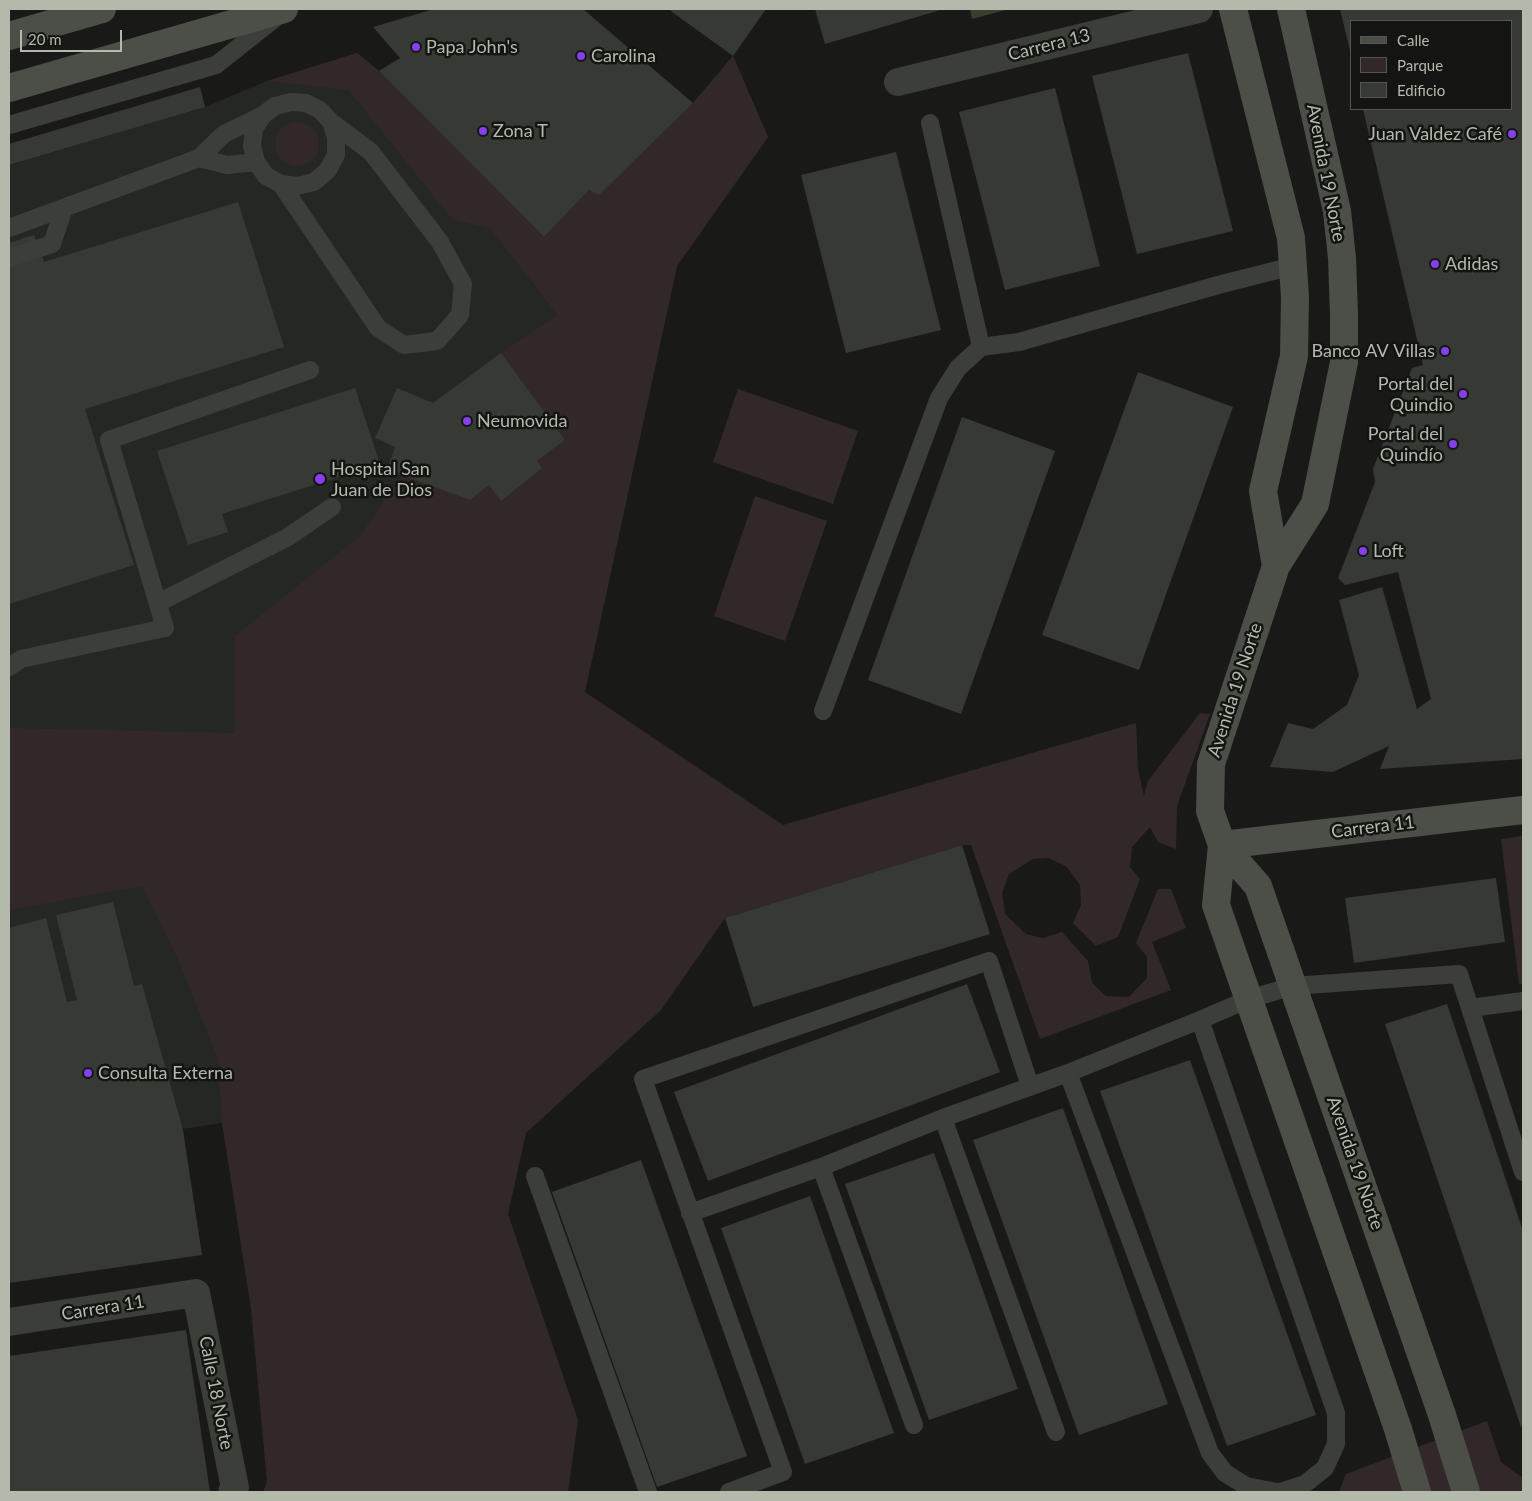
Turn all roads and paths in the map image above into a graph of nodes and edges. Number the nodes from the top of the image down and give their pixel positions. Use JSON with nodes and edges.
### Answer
{"nodes":[{"id":1,"x":102,"y":9,"type":"edge"},
{"id":2,"x":286,"y":9,"type":"edge"},
{"id":3,"x":1199,"y":9,"type":"edge"},
{"id":4,"x":1233,"y":9,"type":"edge"},
{"id":5,"x":1291,"y":9,"type":"edge"},
{"id":6,"x":9,"y":36,"type":"edge"},
{"id":7,"x":898,"y":82,"type":"dead end"},
{"id":8,"x":9,"y":88,"type":"edge"},
{"id":9,"x":263,"y":115,"type":"junction"},
{"id":10,"x":331,"y":122,"type":"junction"},
{"id":11,"x":930,"y":123,"type":"dead end"},
{"id":12,"x":9,"y":125,"type":"edge"},
{"id":13,"x":199,"y":158,"type":"junction"},
{"id":14,"x":256,"y":162,"type":"junction"},
{"id":15,"x":281,"y":184,"type":"junction"},
{"id":16,"x":64,"y":208,"type":"junction"},
{"id":17,"x":9,"y":228,"type":"edge"},
{"id":18,"x":9,"y":258,"type":"edge"},
{"id":19,"x":1293,"y":266,"type":"junction"},
{"id":20,"x":982,"y":347,"type":"junction"},
{"id":21,"x":310,"y":370,"type":"dead end"},
{"id":22,"x":332,"y":507,"type":"dead end"},
{"id":23,"x":1276,"y":566,"type":"junction"},
{"id":24,"x":158,"y":603,"type":"junction"},
{"id":25,"x":13,"y":659,"type":"edge"},
{"id":26,"x":823,"y":711,"type":"dead end"},
{"id":27,"x":1523,"y":810,"type":"edge"},
{"id":28,"x":1222,"y":845,"type":"junction"},
{"id":29,"x":1293,"y":986,"type":"junction"},
{"id":30,"x":1248,"y":999,"type":"junction"},
{"id":31,"x":1523,"y":1001,"type":"edge"},
{"id":32,"x":1470,"y":1008,"type":"junction"},
{"id":33,"x":1200,"y":1020,"type":"junction"},
{"id":34,"x":1068,"y":1073,"type":"junction"},
{"id":35,"x":1030,"y":1086,"type":"junction"},
{"id":36,"x":943,"y":1118,"type":"junction"},
{"id":37,"x":822,"y":1166,"type":"junction"},
{"id":38,"x":1523,"y":1172,"type":"edge"},
{"id":39,"x":535,"y":1176,"type":"dead end"},
{"id":40,"x":690,"y":1213,"type":"junction"},
{"id":41,"x":196,"y":1293,"type":"joint"},
{"id":42,"x":9,"y":1322,"type":"edge"},
{"id":43,"x":914,"y":1425,"type":"dead end"},
{"id":44,"x":1056,"y":1432,"type":"dead end"},
{"id":45,"x":232,"y":1492,"type":"edge"},
{"id":46,"x":648,"y":1492,"type":"edge"},
{"id":47,"x":729,"y":1492,"type":"edge"},
{"id":48,"x":1279,"y":1492,"type":"edge"},
{"id":49,"x":1417,"y":1492,"type":"edge"},
{"id":50,"x":1466,"y":1492,"type":"edge"}],
"edges":[{"from":1,"to":6,"type":"street"},
{"from":2,"to":8,"type":"street"},
{"from":2,"to":12,"type":"lane"},
{"from":3,"to":7,"type":"street","name":"Carrera 13"},
{"from":4,"to":19,"type":"street","name":"Avenida 19 Norte"},
{"from":5,"to":23,"type":"street","name":"Avenida 19 Norte"},
{"from":9,"to":10,"type":"lane"},
{"from":9,"to":13,"type":"lane"},
{"from":9,"to":14,"type":"lane"},
{"from":10,"to":15,"type":"lane"},
{"from":10,"to":15,"type":"lane"},
{"from":11,"to":20,"type":"lane"},
{"from":13,"to":14,"type":"lane"},
{"from":13,"to":16,"type":"lane"},
{"from":14,"to":15,"type":"lane"},
{"from":16,"to":17,"type":"lane"},
{"from":16,"to":18,"type":"lane"},
{"from":19,"to":20,"type":"lane"},
{"from":19,"to":23,"type":"street","name":"Avenida 19 Norte"},
{"from":20,"to":26,"type":"lane"},
{"from":21,"to":24,"type":"lane"},
{"from":22,"to":24,"type":"lane"},
{"from":23,"to":28,"type":"street","name":"Avenida 19 Norte"},
{"from":24,"to":25,"type":"lane"},
{"from":27,"to":28,"type":"street","name":"Carrera 11"},
{"from":28,"to":29,"type":"street","name":"Avenida 19 Norte"},
{"from":28,"to":30,"type":"street","name":"Avenida 19 Norte"},
{"from":29,"to":30,"type":"lane"},
{"from":29,"to":32,"type":"lane"},
{"from":29,"to":50,"type":"street","name":"Avenida 19 Norte"},
{"from":30,"to":33,"type":"lane"},
{"from":30,"to":49,"type":"street","name":"Avenida 19 Norte"},
{"from":31,"to":32,"type":"lane"},
{"from":32,"to":38,"type":"lane"},
{"from":33,"to":34,"type":"lane"},
{"from":33,"to":48,"type":"lane"},
{"from":34,"to":35,"type":"lane"},
{"from":34,"to":48,"type":"lane"},
{"from":35,"to":36,"type":"lane"},
{"from":35,"to":40,"type":"lane"},
{"from":36,"to":37,"type":"lane"},
{"from":36,"to":44,"type":"lane"},
{"from":37,"to":40,"type":"lane"},
{"from":37,"to":43,"type":"lane"},
{"from":39,"to":46,"type":"lane"},
{"from":40,"to":47,"type":"lane"},
{"from":41,"to":42,"type":"street","name":"Carrera 11"},
{"from":41,"to":45,"type":"street","name":"Calle 18 Norte"}]}
